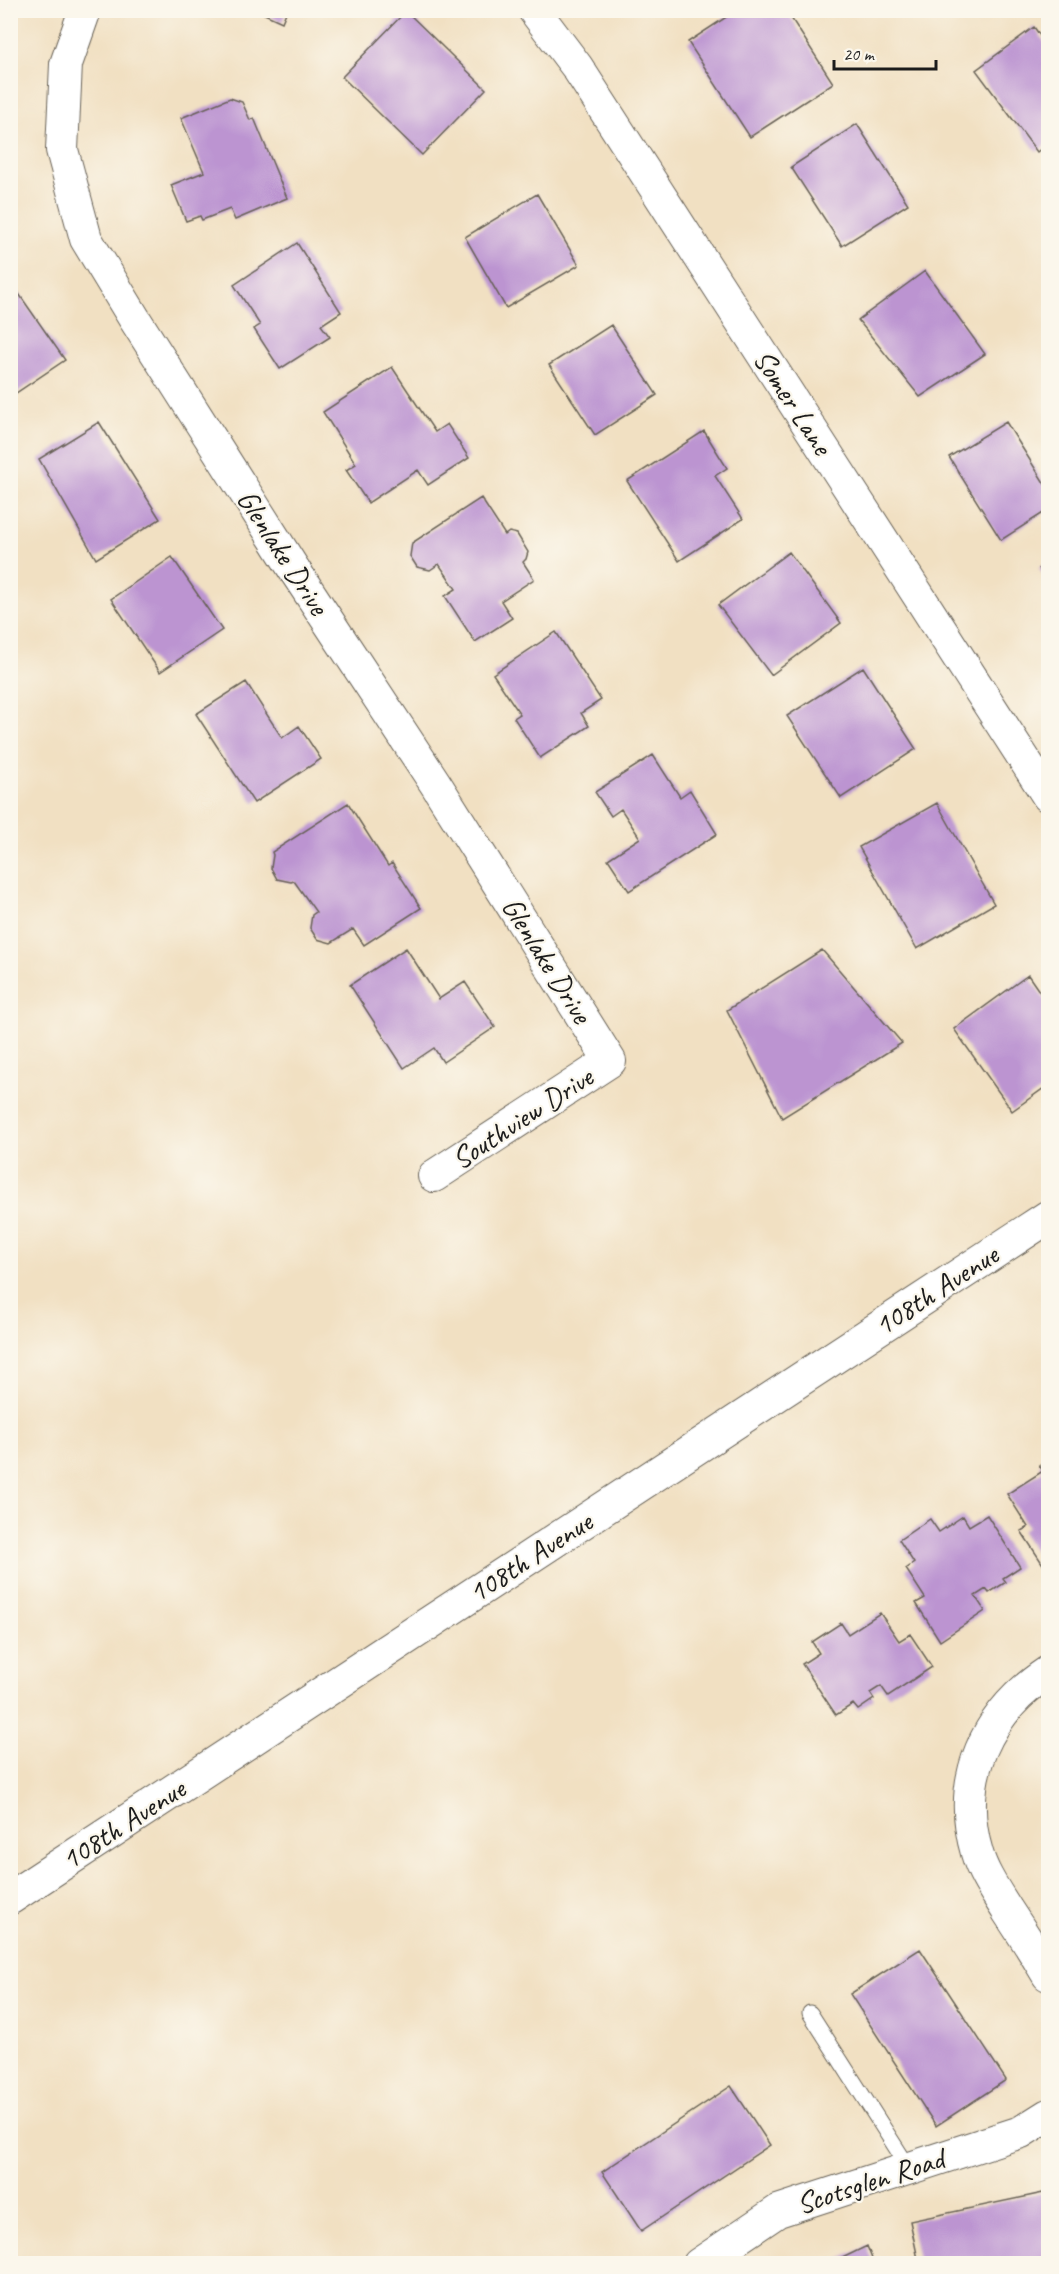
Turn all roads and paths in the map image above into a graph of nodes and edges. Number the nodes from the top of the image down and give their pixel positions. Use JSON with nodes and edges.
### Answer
{"nodes":[{"id":1,"x":85,"y":10,"type":"edge"},
{"id":2,"x":534,"y":10,"type":"edge"},
{"id":3,"x":1048,"y":796,"type":"edge"},
{"id":4,"x":610,"y":1060,"type":"joint"},
{"id":5,"x":434,"y":1176,"type":"dead end"},
{"id":6,"x":1048,"y":1216,"type":"edge"},
{"id":7,"x":1048,"y":1672,"type":"edge"},
{"id":8,"x":10,"y":1898,"type":"edge"},
{"id":9,"x":1048,"y":1975,"type":"edge"},
{"id":10,"x":810,"y":2013,"type":"dead end"},
{"id":11,"x":1048,"y":2115,"type":"edge"},
{"id":12,"x":909,"y":2168,"type":"junction"},
{"id":13,"x":699,"y":2264,"type":"edge"}],
"edges":[{"from":1,"to":4,"type":"street","name":"Glenlake Drive"},
{"from":2,"to":3,"type":"street","name":"Somer Lane"},
{"from":4,"to":5,"type":"street","name":"Southview Drive"},
{"from":6,"to":8,"type":"street","name":"108th Avenue"},
{"from":7,"to":9,"type":"street"},
{"from":10,"to":12,"type":"lane"},
{"from":11,"to":12,"type":"street","name":"Scotsglen Road"},
{"from":12,"to":13,"type":"street","name":"Scotsglen Road"}]}
